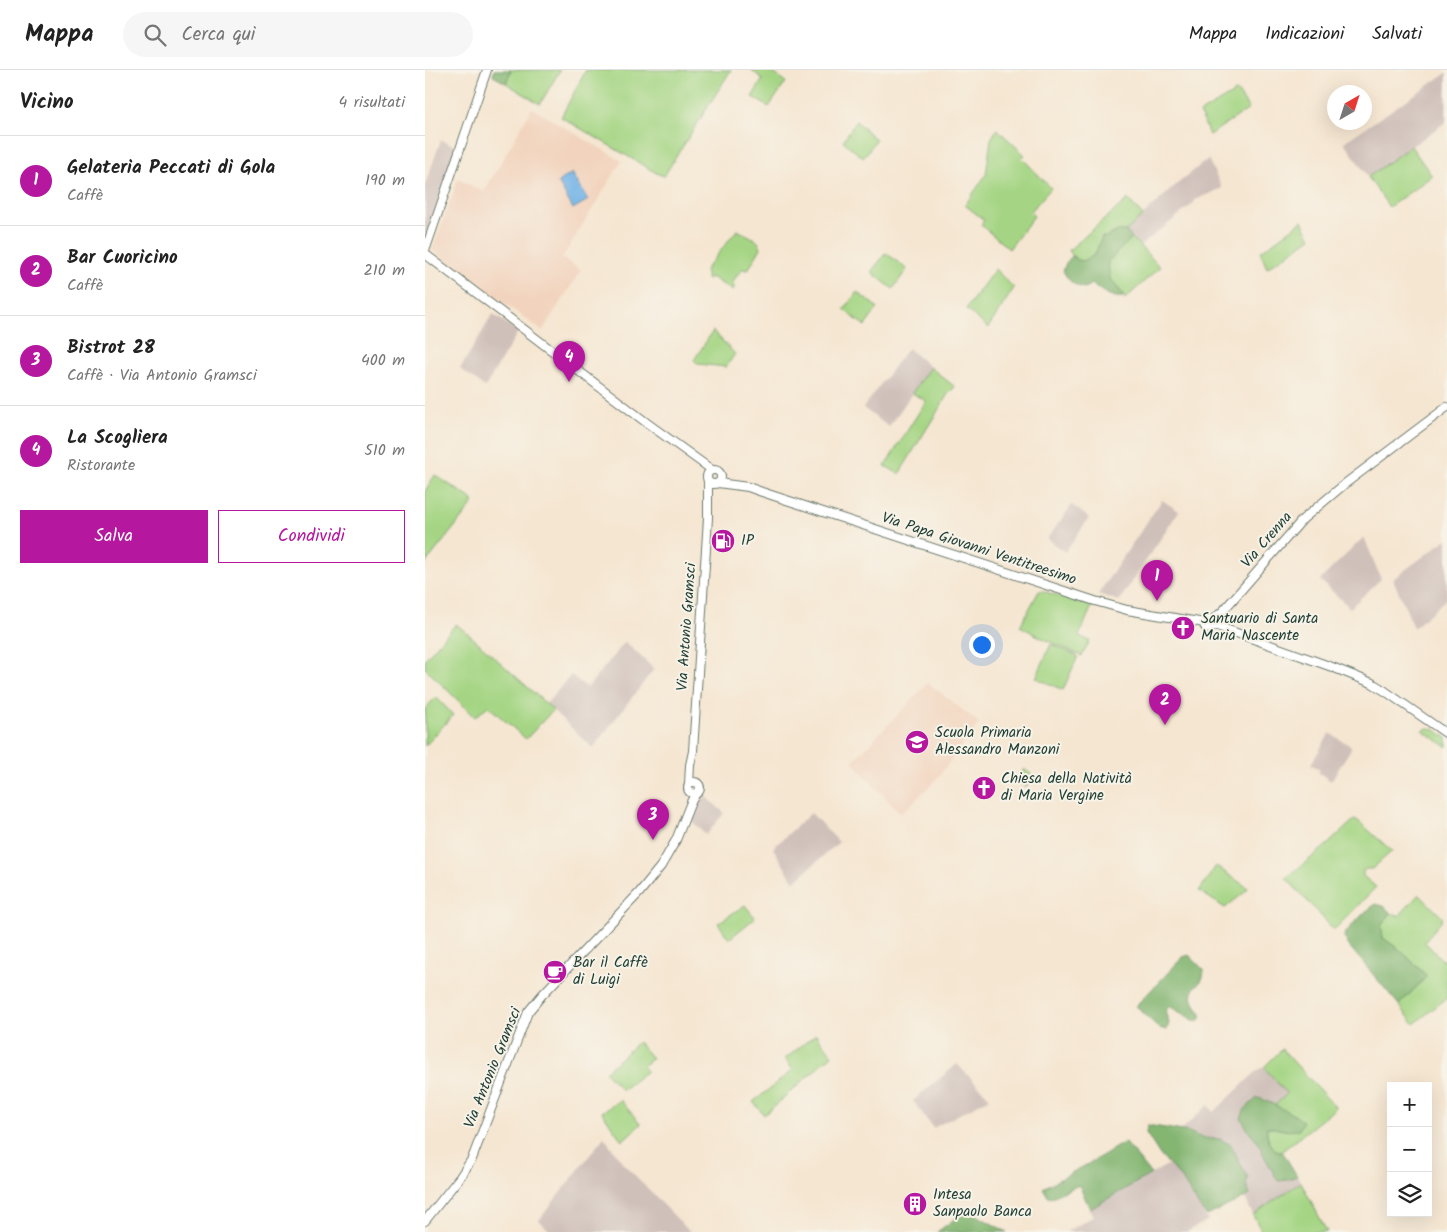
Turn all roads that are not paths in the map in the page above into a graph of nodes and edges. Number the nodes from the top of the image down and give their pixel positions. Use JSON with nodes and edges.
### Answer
{"nodes":[{"id":1,"x":487,"y":70,"type":"edge"},
{"id":2,"x":425,"y":252,"type":"edge"},
{"id":3,"x":1447,"y":407,"type":"edge"},
{"id":4,"x":714,"y":478,"type":"junction"},
{"id":5,"x":1210,"y":623,"type":"junction"},
{"id":6,"x":1447,"y":734,"type":"edge"},
{"id":7,"x":433,"y":1211,"type":"junction"},
{"id":8,"x":425,"y":1215,"type":"edge"},
{"id":9,"x":425,"y":1220,"type":"edge"}],
"edges":[{"from":1,"to":2,"type":"street"},
{"from":2,"to":4,"type":"street"},
{"from":3,"to":5,"type":"street","name":"Via Crenna"},
{"from":4,"to":5,"type":"street","name":"Via Papa Giovanni Ventitreesimo"},
{"from":4,"to":7,"type":"street","name":"Via Antonio Gramsci"},
{"from":5,"to":6,"type":"street","name":"Via Papa Giovanni Ventitreesimo"},
{"from":7,"to":8,"type":"street","name":"Via Antonio Gramsci"},
{"from":7,"to":9,"type":"street","name":"Via Antonio Gramsci"}]}
